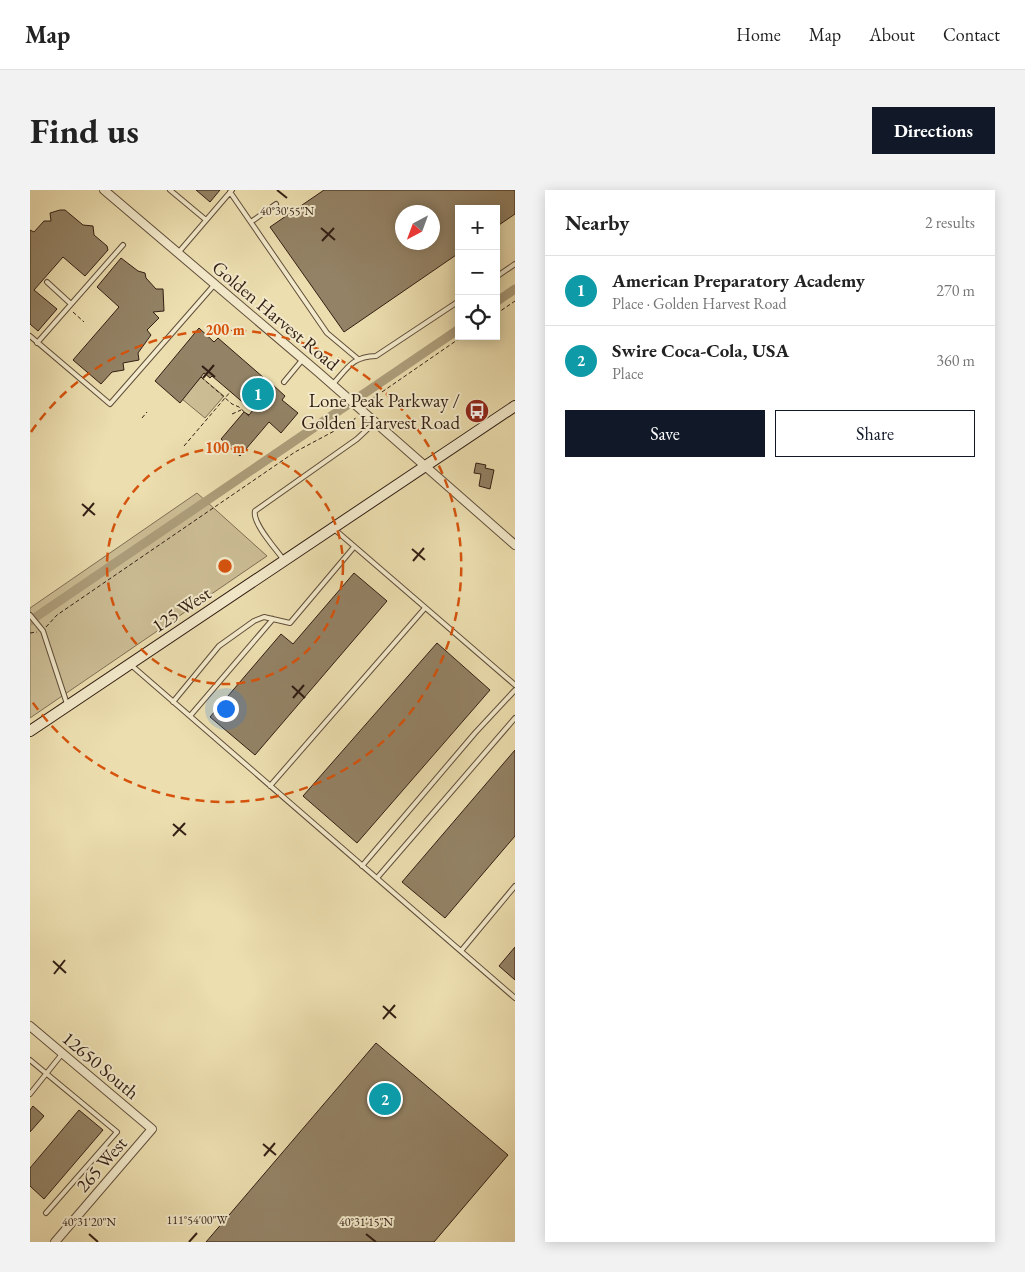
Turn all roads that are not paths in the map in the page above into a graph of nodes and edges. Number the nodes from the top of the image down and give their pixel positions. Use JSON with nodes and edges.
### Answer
{"nodes":[{"id":1,"x":104,"y":190,"type":"edge"},
{"id":2,"x":170,"y":190,"type":"edge"},
{"id":3,"x":231,"y":191,"type":"edge"},
{"id":4,"x":276,"y":204,"type":"dead end"},
{"id":5,"x":206,"y":220,"type":"junction"},
{"id":6,"x":251,"y":222,"type":"junction"},
{"id":7,"x":123,"y":245,"type":"dead end"},
{"id":8,"x":178,"y":253,"type":"junction"},
{"id":9,"x":515,"y":264,"type":"edge"},
{"id":10,"x":500,"y":274,"type":"edge"},
{"id":11,"x":47,"y":282,"type":"dead end"},
{"id":12,"x":215,"y":284,"type":"junction"},
{"id":13,"x":455,"y":304,"type":"edge"},
{"id":14,"x":69,"y":306,"type":"junction"},
{"id":15,"x":30,"y":336,"type":"edge"},
{"id":16,"x":37,"y":343,"type":"junction"},
{"id":17,"x":358,"y":358,"type":"junction"},
{"id":18,"x":303,"y":359,"type":"junction"},
{"id":19,"x":284,"y":382,"type":"dead end"},
{"id":20,"x":332,"y":385,"type":"junction"},
{"id":21,"x":515,"y":406,"type":"edge"},
{"id":22,"x":375,"y":422,"type":"junction"},
{"id":23,"x":426,"y":467,"type":"junction"},
{"id":24,"x":333,"y":528,"type":"junction"},
{"id":25,"x":515,"y":545,"type":"edge"},
{"id":26,"x":354,"y":547,"type":"junction"},
{"id":27,"x":285,"y":561,"type":"junction"},
{"id":28,"x":425,"y":608,"type":"junction"},
{"id":29,"x":30,"y":616,"type":"edge"},
{"id":30,"x":274,"y":619,"type":"junction"},
{"id":31,"x":130,"y":664,"type":"junction"},
{"id":32,"x":515,"y":685,"type":"edge"},
{"id":33,"x":515,"y":690,"type":"edge"},
{"id":34,"x":173,"y":702,"type":"junction"},
{"id":35,"x":68,"y":706,"type":"junction"},
{"id":36,"x":190,"y":716,"type":"junction"},
{"id":37,"x":515,"y":718,"type":"edge"},
{"id":38,"x":30,"y":731,"type":"edge"},
{"id":39,"x":270,"y":786,"type":"junction"},
{"id":40,"x":362,"y":866,"type":"junction"},
{"id":41,"x":377,"y":878,"type":"junction"},
{"id":42,"x":515,"y":886,"type":"edge"},
{"id":43,"x":461,"y":951,"type":"junction"},
{"id":44,"x":515,"y":998,"type":"edge"},
{"id":45,"x":30,"y":1026,"type":"edge"},
{"id":46,"x":62,"y":1054,"type":"junction"},
{"id":47,"x":30,"y":1060,"type":"edge"},
{"id":48,"x":47,"y":1073,"type":"junction"},
{"id":49,"x":30,"y":1094,"type":"edge"},
{"id":50,"x":152,"y":1129,"type":"joint"},
{"id":51,"x":46,"y":1213,"type":"dead end"},
{"id":52,"x":55,"y":1242,"type":"edge"}],
"edges":[{"from":1,"to":8,"type":"street","name":"Golden Harvest Road"},
{"from":2,"to":5,"type":"lane"},
{"from":3,"to":5,"type":"lane"},
{"from":3,"to":6,"type":"lane"},
{"from":4,"to":6,"type":"lane"},
{"from":5,"to":8,"type":"lane"},
{"from":6,"to":17,"type":"lane"},
{"from":7,"to":14,"type":"lane"},
{"from":8,"to":12,"type":"street","name":"Golden Harvest Road"},
{"from":9,"to":10,"type":"lane"},
{"from":11,"to":14,"type":"lane"},
{"from":12,"to":16,"type":"lane"},
{"from":12,"to":18,"type":"street","name":"Golden Harvest Road"},
{"from":13,"to":17,"type":"lane"},
{"from":14,"to":16,"type":"lane"},
{"from":15,"to":16,"type":"lane"},
{"from":17,"to":20,"type":"lane"},
{"from":18,"to":19,"type":"lane"},
{"from":18,"to":20,"type":"street","name":"Golden Harvest Road"},
{"from":20,"to":22,"type":"street","name":"Golden Harvest Road"},
{"from":21,"to":23,"type":"main road","name":"125 West"},
{"from":22,"to":23,"type":"street","name":"Golden Harvest Road"},
{"from":22,"to":27,"type":"lane"},
{"from":23,"to":24,"type":"main road","name":"125 West"},
{"from":23,"to":25,"type":"street","name":"Golden Harvest Road"},
{"from":24,"to":26,"type":"lane"},
{"from":24,"to":27,"type":"main road","name":"125 West"},
{"from":26,"to":28,"type":"lane"},
{"from":26,"to":30,"type":"lane"},
{"from":27,"to":31,"type":"main road","name":"125 West"},
{"from":28,"to":32,"type":"lane"},
{"from":28,"to":39,"type":"lane"},
{"from":29,"to":35,"type":"lane"},
{"from":30,"to":34,"type":"lane"},
{"from":30,"to":36,"type":"lane"},
{"from":31,"to":34,"type":"lane"},
{"from":31,"to":35,"type":"main road","name":"125 West"},
{"from":33,"to":40,"type":"lane"},
{"from":34,"to":36,"type":"lane"},
{"from":35,"to":38,"type":"main road","name":"125 West"},
{"from":36,"to":39,"type":"lane"},
{"from":37,"to":41,"type":"lane"},
{"from":39,"to":40,"type":"lane"},
{"from":40,"to":41,"type":"lane"},
{"from":41,"to":43,"type":"lane"},
{"from":42,"to":43,"type":"lane"},
{"from":43,"to":44,"type":"lane"},
{"from":45,"to":46,"type":"street","name":"12650 South"},
{"from":46,"to":48,"type":"lane"},
{"from":46,"to":50,"type":"street","name":"12650 South"},
{"from":47,"to":48,"type":"lane"},
{"from":48,"to":49,"type":"lane"},
{"from":48,"to":51,"type":"lane"},
{"from":50,"to":52,"type":"street","name":"265 West"}]}
